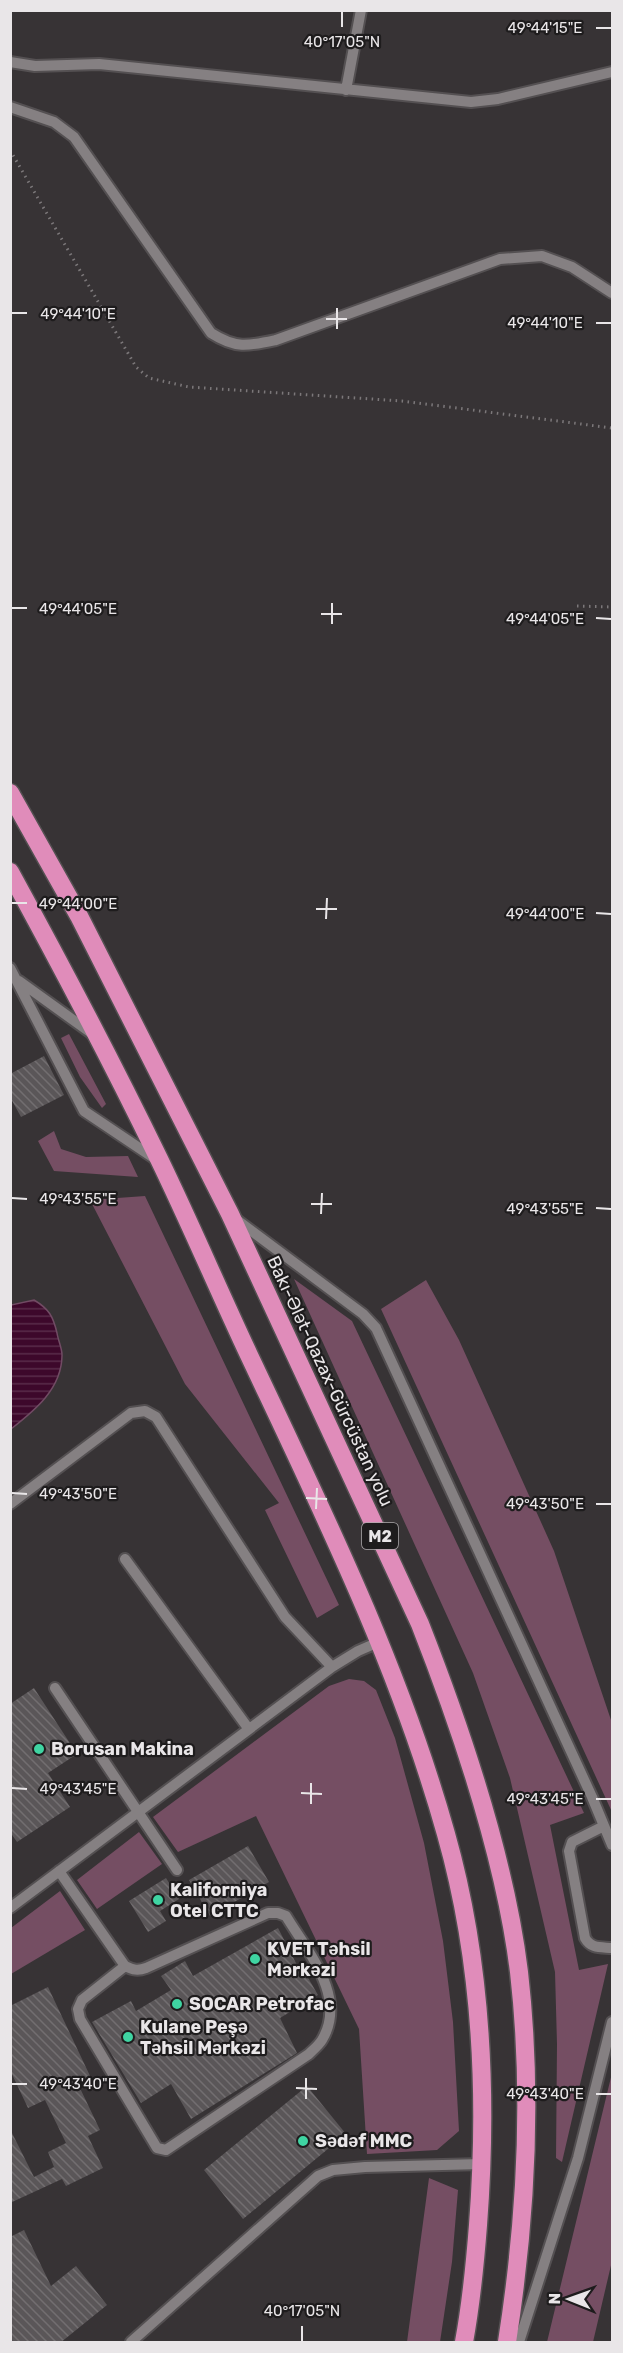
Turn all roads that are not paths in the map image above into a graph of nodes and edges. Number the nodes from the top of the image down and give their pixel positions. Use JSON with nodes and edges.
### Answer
{"nodes":[{"id":1,"x":362,"y":10,"type":"edge"},
{"id":2,"x":10,"y":62,"type":"edge"},
{"id":3,"x":612,"y":72,"type":"edge"},
{"id":4,"x":346,"y":90,"type":"junction"},
{"id":5,"x":10,"y":107,"type":"edge"},
{"id":6,"x":612,"y":292,"type":"edge"},
{"id":7,"x":10,"y":792,"type":"edge"},
{"id":8,"x":10,"y":872,"type":"edge"},
{"id":9,"x":10,"y":968,"type":"edge"},
{"id":10,"x":16,"y":979,"type":"junction"},
{"id":11,"x":99,"y":1038,"type":"junction"},
{"id":12,"x":160,"y":1162,"type":"junction"},
{"id":13,"x":230,"y":1214,"type":"junction"},
{"id":14,"x":10,"y":1504,"type":"edge"},
{"id":15,"x":125,"y":1559,"type":"dead end"},
{"id":16,"x":381,"y":1641,"type":"junction"},
{"id":17,"x":332,"y":1667,"type":"junction"},
{"id":18,"x":55,"y":1688,"type":"dead end"},
{"id":19,"x":248,"y":1728,"type":"junction"},
{"id":20,"x":137,"y":1813,"type":"junction"},
{"id":21,"x":604,"y":1826,"type":"junction"},
{"id":22,"x":612,"y":1845,"type":"edge"},
{"id":23,"x":177,"y":1870,"type":"dead end"},
{"id":24,"x":58,"y":1871,"type":"junction"},
{"id":25,"x":12,"y":1905,"type":"edge"},
{"id":26,"x":612,"y":1948,"type":"edge"},
{"id":27,"x":125,"y":1966,"type":"junction"},
{"id":28,"x":612,"y":2022,"type":"edge"},
{"id":29,"x":482,"y":2164,"type":"junction"},
{"id":30,"x":131,"y":2343,"type":"edge"},
{"id":31,"x":464,"y":2343,"type":"edge"},
{"id":32,"x":507,"y":2343,"type":"edge"},
{"id":33,"x":519,"y":2343,"type":"edge"}],
"edges":[{"from":1,"to":4,"type":"lane"},
{"from":2,"to":4,"type":"lane"},
{"from":3,"to":4,"type":"lane"},
{"from":5,"to":6,"type":"lane"},
{"from":7,"to":13,"type":"highway","name":"Bakı-Ələt-Qazax-Gürcüstan yolu","number":"M2"},
{"from":8,"to":11,"type":"highway","number":"M2"},
{"from":9,"to":10,"type":"lane"},
{"from":10,"to":11,"type":"lane"},
{"from":10,"to":12,"type":"lane"},
{"from":11,"to":12,"type":"highway","number":"M2"},
{"from":12,"to":16,"type":"highway","number":"M2"},
{"from":13,"to":21,"type":"lane"},
{"from":13,"to":32,"type":"highway","name":"Bakı-Ələt-Qazax-Gürcüstan yolu","number":"M2"},
{"from":14,"to":17,"type":"lane"},
{"from":15,"to":19,"type":"lane"},
{"from":16,"to":17,"type":"lane"},
{"from":16,"to":29,"type":"highway","number":"M2"},
{"from":17,"to":19,"type":"lane"},
{"from":18,"to":20,"type":"lane"},
{"from":19,"to":20,"type":"lane"},
{"from":20,"to":23,"type":"lane"},
{"from":20,"to":24,"type":"lane"},
{"from":21,"to":22,"type":"lane"},
{"from":21,"to":26,"type":"lane"},
{"from":24,"to":25,"type":"lane"},
{"from":24,"to":27,"type":"lane"},
{"from":27,"to":27,"type":"lane"},
{"from":28,"to":33,"type":"lane"},
{"from":29,"to":30,"type":"lane"},
{"from":29,"to":31,"type":"highway","number":"M2"}]}
